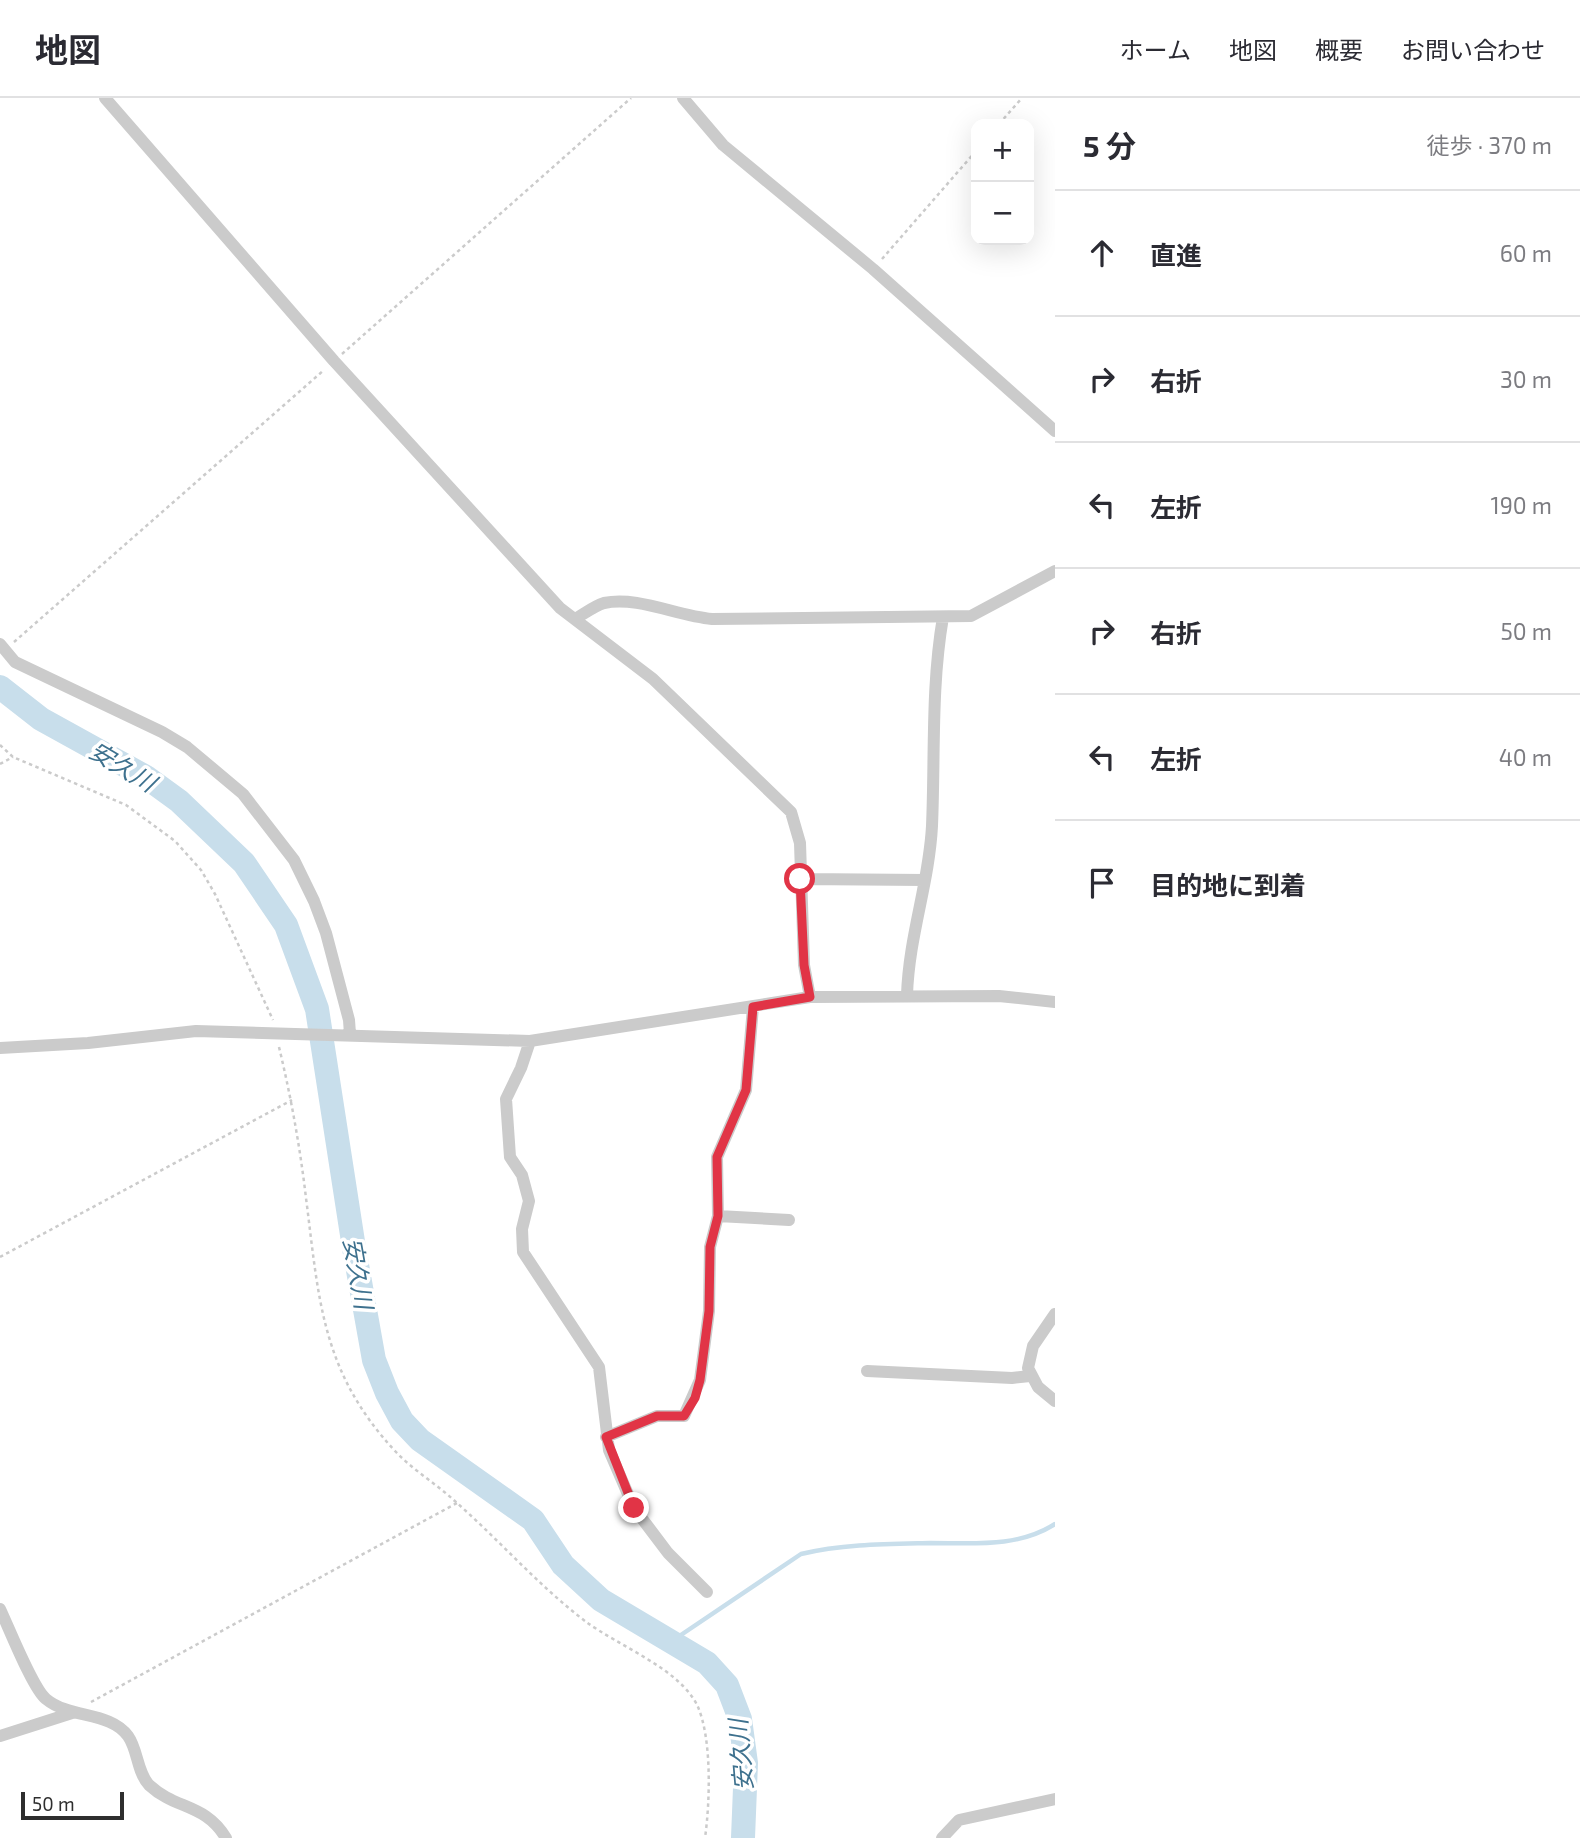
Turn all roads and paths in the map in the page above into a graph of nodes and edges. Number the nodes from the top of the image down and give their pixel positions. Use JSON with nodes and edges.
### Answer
{"nodes":[{"id":1,"x":105,"y":98,"type":"edge"},
{"id":2,"x":631,"y":98,"type":"edge"},
{"id":3,"x":683,"y":98,"type":"edge"},
{"id":4,"x":1022,"y":98,"type":"edge"},
{"id":5,"x":1003,"y":119,"type":"edge"},
{"id":6,"x":971,"y":156,"type":"edge"},
{"id":7,"x":873,"y":269,"type":"junction"},
{"id":8,"x":334,"y":361,"type":"junction"},
{"id":9,"x":1055,"y":431,"type":"edge"},
{"id":10,"x":1055,"y":571,"type":"edge"},
{"id":11,"x":943,"y":617,"type":"junction"},
{"id":12,"x":575,"y":619,"type":"junction"},
{"id":13,"x":3,"y":647,"type":"edge"},
{"id":14,"x":0,"y":745,"type":"edge"},
{"id":15,"x":13,"y":757,"type":"junction"},
{"id":16,"x":0,"y":764,"type":"edge"},
{"id":17,"x":800,"y":879,"type":"junction"},
{"id":18,"x":925,"y":880,"type":"junction"},
{"id":19,"x":907,"y":995,"type":"junction"},
{"id":20,"x":810,"y":997,"type":"junction"},
{"id":21,"x":1055,"y":1002,"type":"edge"},
{"id":22,"x":753,"y":1007,"type":"junction"},
{"id":23,"x":275,"y":1032,"type":"junction"},
{"id":24,"x":350,"y":1034,"type":"junction"},
{"id":25,"x":530,"y":1041,"type":"junction"},
{"id":26,"x":0,"y":1048,"type":"edge"},
{"id":27,"x":292,"y":1100,"type":"junction"},
{"id":28,"x":718,"y":1216,"type":"junction"},
{"id":29,"x":789,"y":1220,"type":"dead end"},
{"id":30,"x":0,"y":1256,"type":"edge"},
{"id":31,"x":1055,"y":1314,"type":"edge"},
{"id":32,"x":867,"y":1371,"type":"dead end"},
{"id":33,"x":1030,"y":1376,"type":"junction"},
{"id":34,"x":1055,"y":1401,"type":"edge"},
{"id":35,"x":606,"y":1437,"type":"junction"},
{"id":36,"x":457,"y":1503,"type":"junction"},
{"id":37,"x":707,"y":1592,"type":"dead end"},
{"id":38,"x":0,"y":1609,"type":"edge"},
{"id":39,"x":72,"y":1713,"type":"junction"},
{"id":40,"x":0,"y":1736,"type":"edge"},
{"id":41,"x":1055,"y":1799,"type":"edge"},
{"id":42,"x":226,"y":1838,"type":"edge"},
{"id":43,"x":705,"y":1838,"type":"edge"},
{"id":44,"x":942,"y":1838,"type":"edge"}],
"edges":[{"from":1,"to":8,"type":"street"},
{"from":2,"to":8,"type":"path"},
{"from":3,"to":7,"type":"street"},
{"from":4,"to":5,"type":"path"},
{"from":6,"to":7,"type":"path"},
{"from":7,"to":9,"type":"street"},
{"from":8,"to":12,"type":"street"},
{"from":8,"to":13,"type":"path"},
{"from":10,"to":11,"type":"street"},
{"from":11,"to":12,"type":"street"},
{"from":11,"to":18,"type":"street"},
{"from":12,"to":17,"type":"street"},
{"from":13,"to":24,"type":"street"},
{"from":14,"to":15,"type":"path"},
{"from":15,"to":16,"type":"path"},
{"from":15,"to":23,"type":"path"},
{"from":17,"to":18,"type":"street"},
{"from":17,"to":20,"type":"street"},
{"from":18,"to":19,"type":"street"},
{"from":19,"to":20,"type":"street"},
{"from":19,"to":21,"type":"street"},
{"from":20,"to":22,"type":"street"},
{"from":22,"to":25,"type":"street"},
{"from":22,"to":28,"type":"street"},
{"from":23,"to":24,"type":"street"},
{"from":23,"to":26,"type":"street"},
{"from":23,"to":27,"type":"path"},
{"from":24,"to":25,"type":"street"},
{"from":25,"to":35,"type":"street"},
{"from":27,"to":30,"type":"path"},
{"from":27,"to":36,"type":"path"},
{"from":28,"to":29,"type":"street"},
{"from":28,"to":35,"type":"street"},
{"from":31,"to":33,"type":"street"},
{"from":32,"to":33,"type":"street"},
{"from":33,"to":34,"type":"street"},
{"from":35,"to":37,"type":"street"},
{"from":36,"to":39,"type":"path"},
{"from":36,"to":43,"type":"path"},
{"from":38,"to":39,"type":"street"},
{"from":39,"to":40,"type":"street"},
{"from":39,"to":42,"type":"street"},
{"from":41,"to":44,"type":"street"}]}
